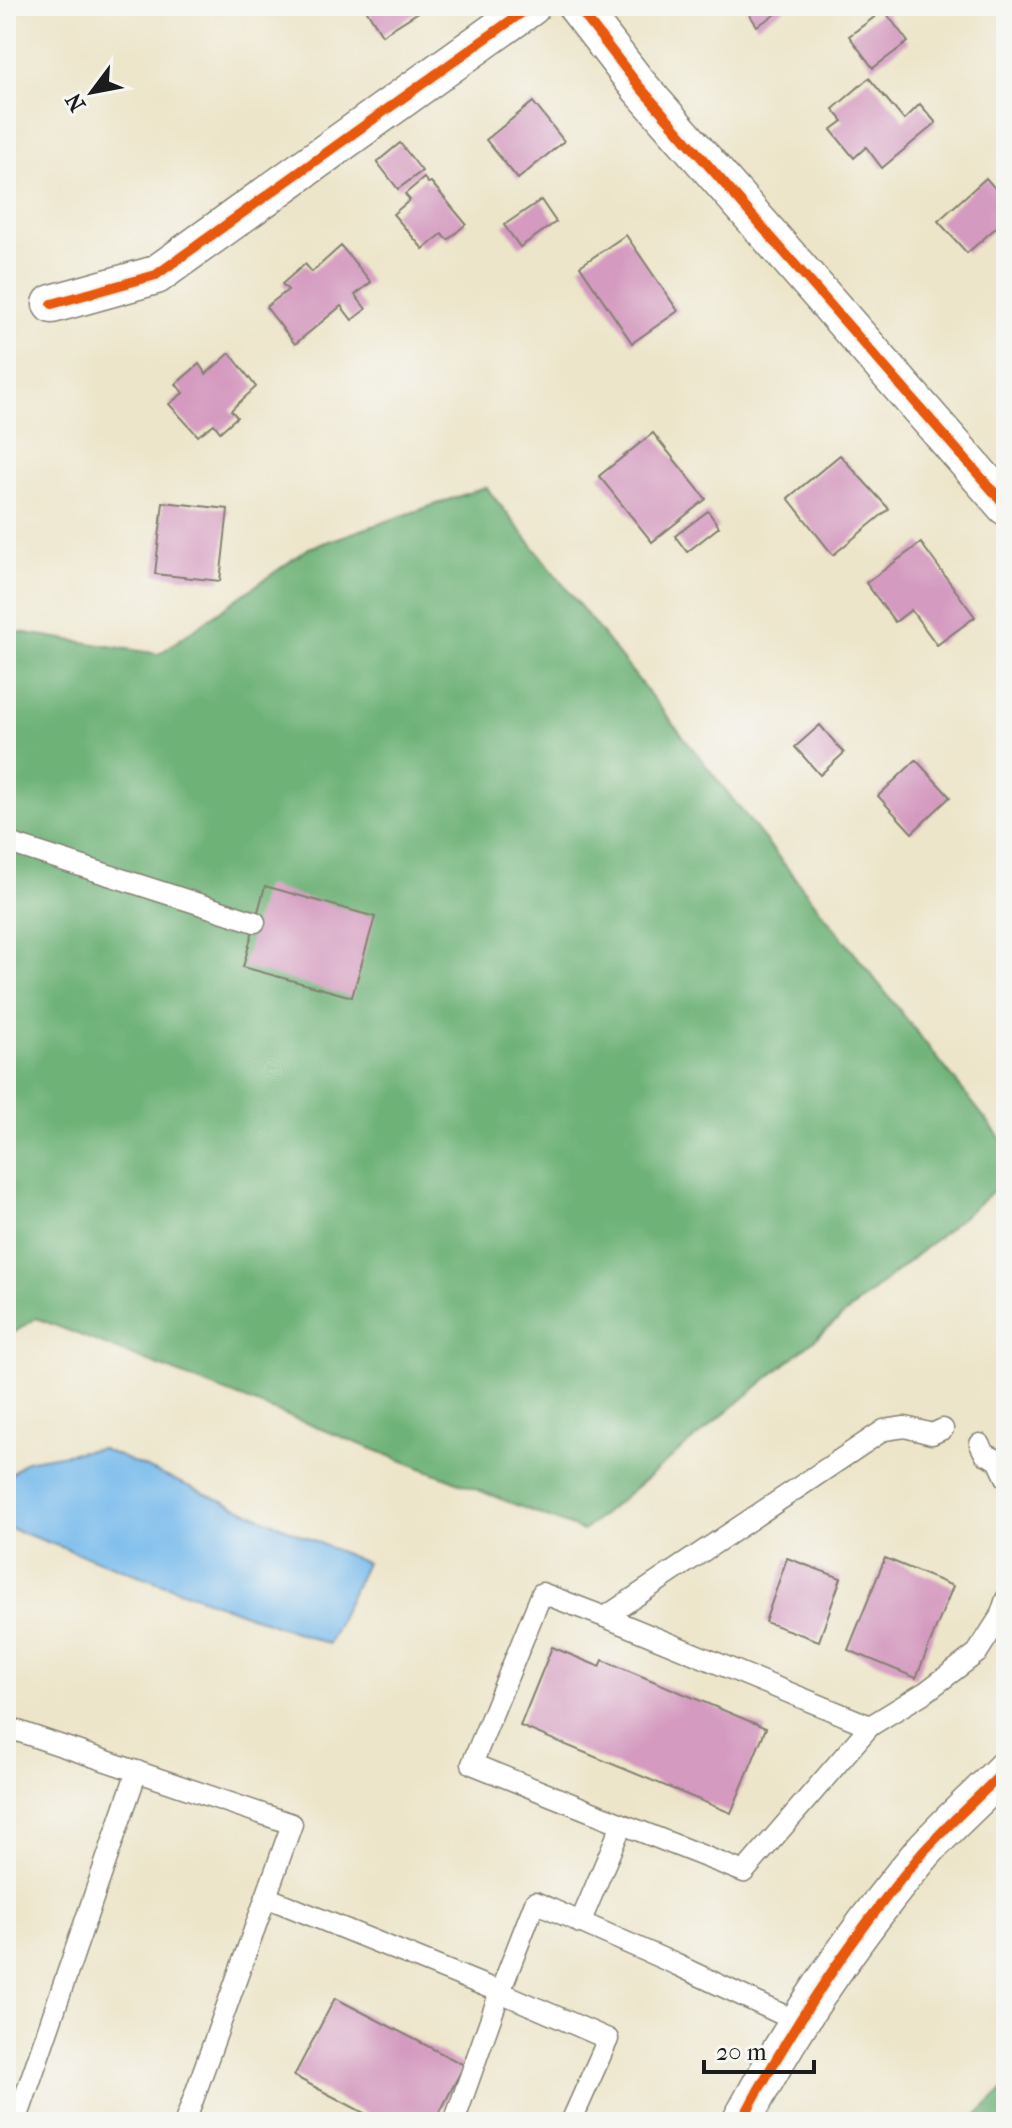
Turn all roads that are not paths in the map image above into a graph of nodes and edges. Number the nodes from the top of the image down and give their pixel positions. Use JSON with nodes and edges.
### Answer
{"nodes":[{"id":1,"x":531,"y":6,"type":"edge"},
{"id":2,"x":577,"y":6,"type":"edge"},
{"id":3,"x":52,"y":304,"type":"dead end"},
{"id":4,"x":1006,"y":506,"type":"edge"},
{"id":5,"x":6,"y":842,"type":"edge"},
{"id":6,"x":255,"y":922,"type":"dead end"},
{"id":7,"x":938,"y":1436,"type":"dead end"},
{"id":8,"x":979,"y":1453,"type":"dead end"},
{"id":9,"x":1006,"y":1477,"type":"edge"},
{"id":10,"x":1006,"y":1599,"type":"edge"},
{"id":11,"x":605,"y":1617,"type":"junction"},
{"id":12,"x":870,"y":1726,"type":"junction"},
{"id":13,"x":6,"y":1727,"type":"edge"},
{"id":14,"x":1006,"y":1769,"type":"edge"},
{"id":15,"x":137,"y":1771,"type":"junction"},
{"id":16,"x":622,"y":1824,"type":"junction"},
{"id":17,"x":266,"y":1897,"type":"junction"},
{"id":18,"x":580,"y":1923,"type":"junction"},
{"id":19,"x":500,"y":1992,"type":"junction"},
{"id":20,"x":798,"y":2022,"type":"junction"},
{"id":21,"x":16,"y":2122,"type":"edge"},
{"id":22,"x":185,"y":2122,"type":"edge"},
{"id":23,"x":454,"y":2122,"type":"edge"},
{"id":24,"x":571,"y":2122,"type":"edge"},
{"id":25,"x":741,"y":2122,"type":"edge"}],
"edges":[{"from":1,"to":3,"type":"street"},
{"from":2,"to":4,"type":"street"},
{"from":5,"to":6,"type":"lane"},
{"from":7,"to":11,"type":"lane"},
{"from":8,"to":9,"type":"lane"},
{"from":10,"to":12,"type":"lane"},
{"from":11,"to":12,"type":"lane"},
{"from":11,"to":16,"type":"lane"},
{"from":12,"to":16,"type":"lane"},
{"from":13,"to":15,"type":"lane"},
{"from":14,"to":20,"type":"street"},
{"from":15,"to":17,"type":"lane"},
{"from":15,"to":21,"type":"lane"},
{"from":16,"to":18,"type":"lane"},
{"from":17,"to":19,"type":"lane"},
{"from":17,"to":22,"type":"lane"},
{"from":18,"to":19,"type":"lane"},
{"from":18,"to":20,"type":"lane"},
{"from":19,"to":23,"type":"lane"},
{"from":19,"to":24,"type":"lane"},
{"from":20,"to":25,"type":"street"}]}
